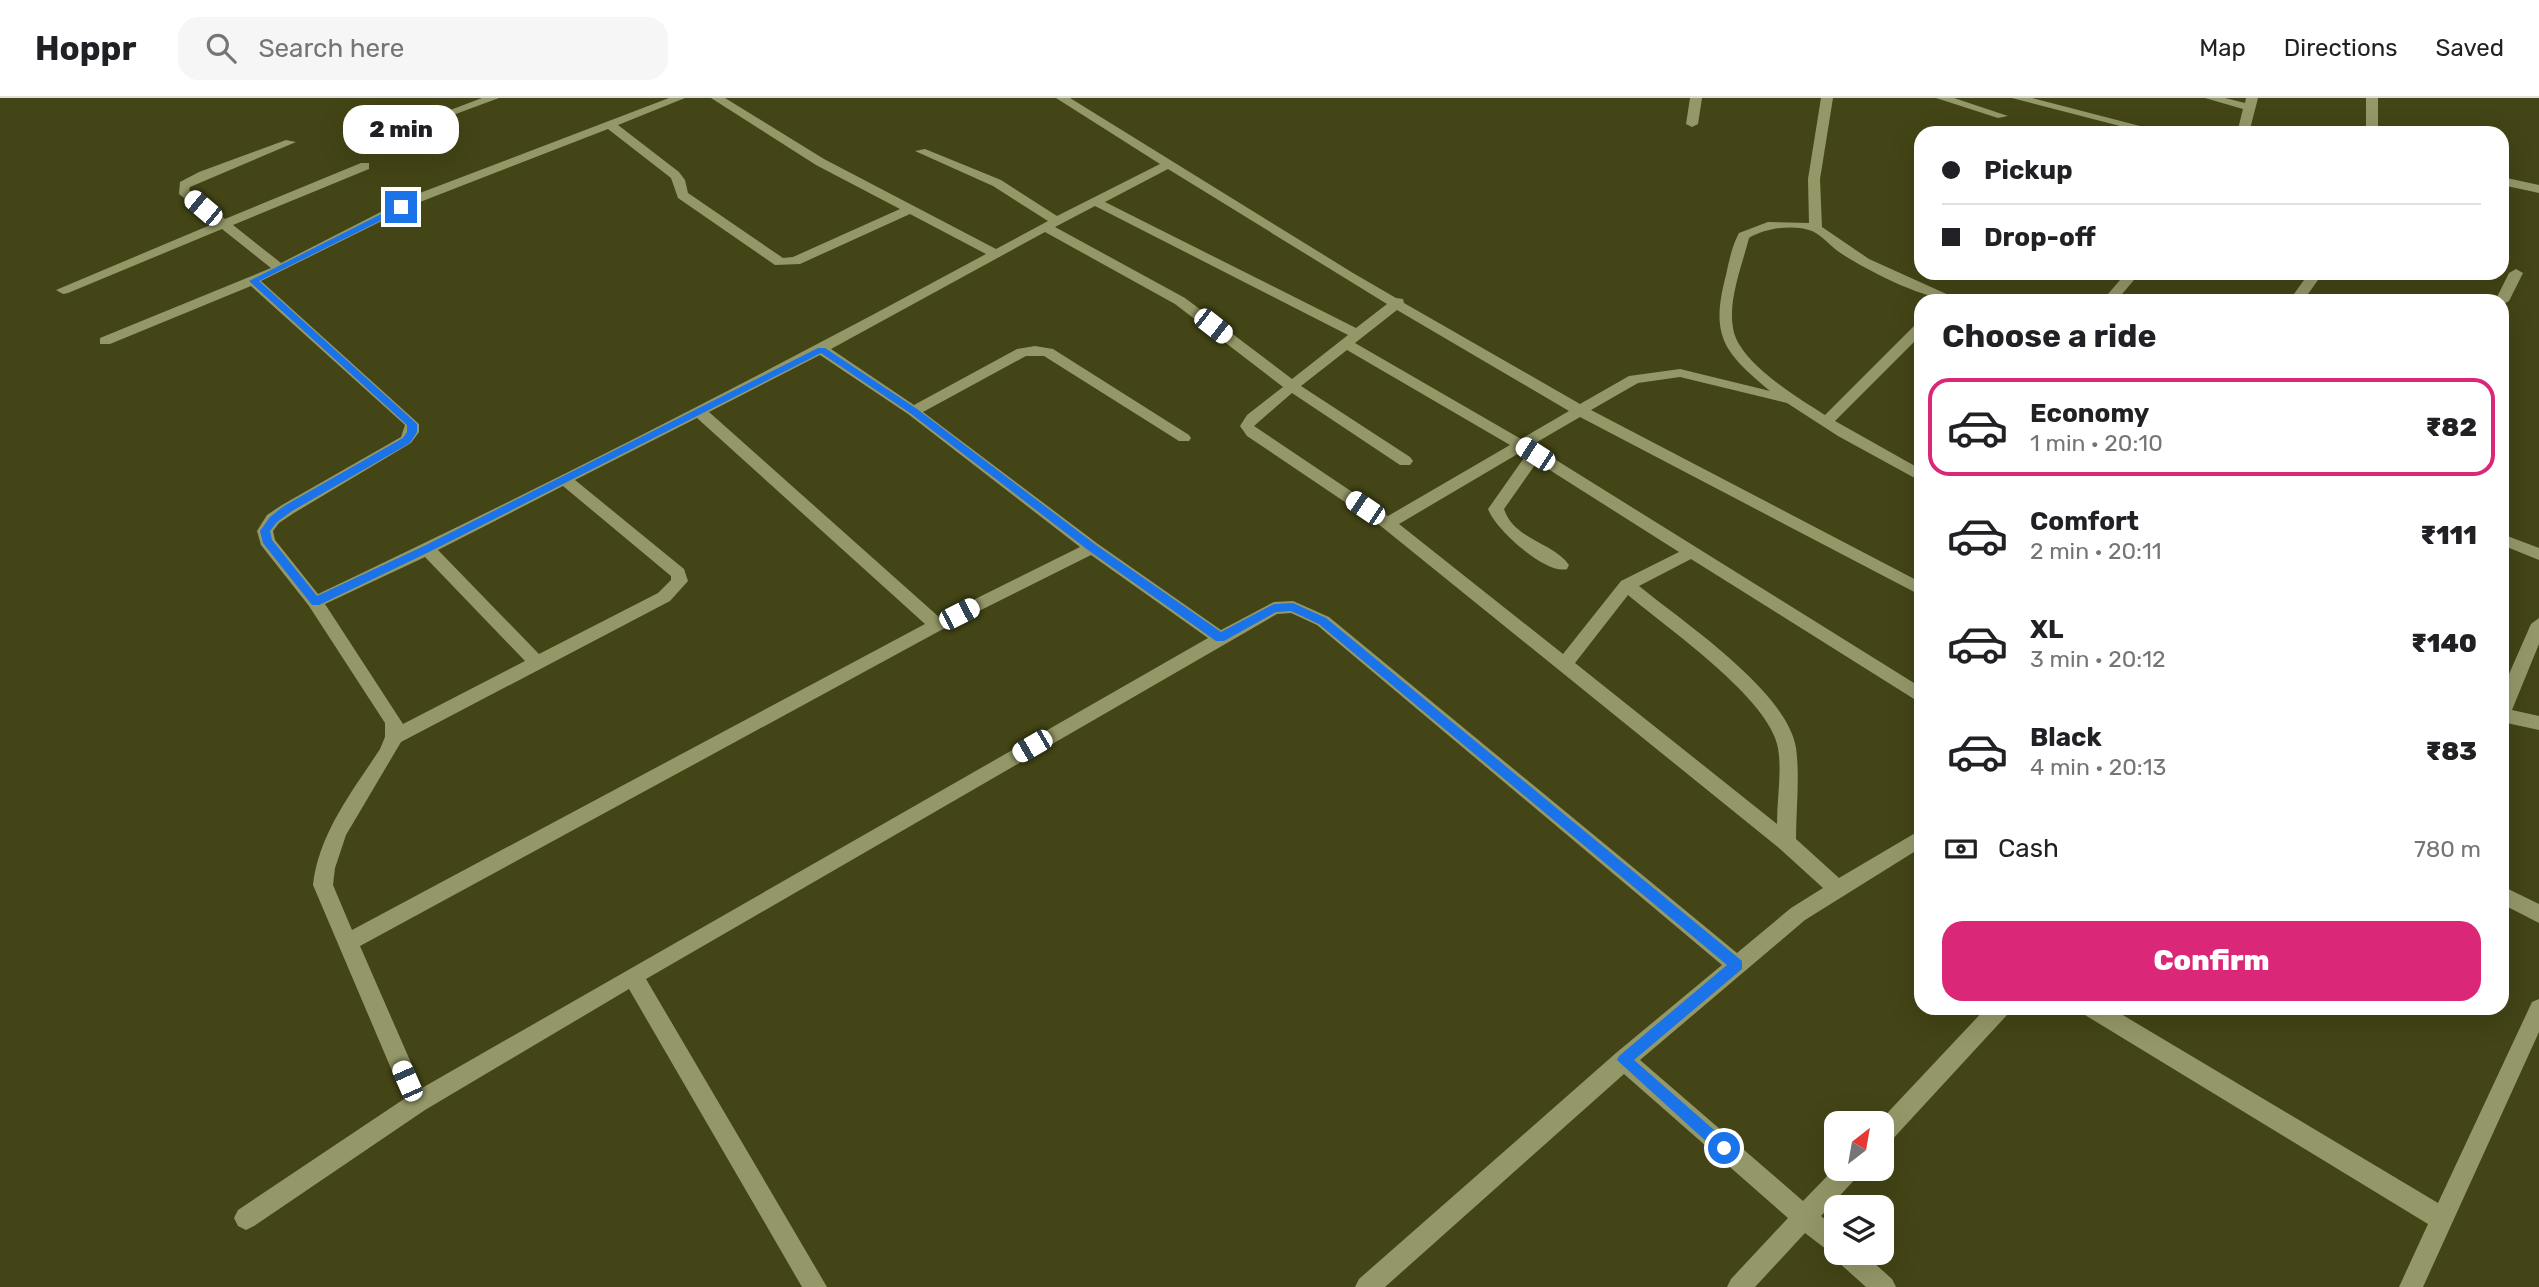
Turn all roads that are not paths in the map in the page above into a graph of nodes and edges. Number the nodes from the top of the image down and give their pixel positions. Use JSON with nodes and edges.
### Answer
{"nodes":[{"id":1,"x":493,"y":98,"type":"edge"},
{"id":2,"x":679,"y":98,"type":"edge"},
{"id":3,"x":717,"y":98,"type":"edge"},
{"id":4,"x":1062,"y":98,"type":"edge"},
{"id":5,"x":1696,"y":98,"type":"edge"},
{"id":6,"x":1827,"y":98,"type":"edge"},
{"id":7,"x":1941,"y":98,"type":"edge"},
{"id":8,"x":2011,"y":98,"type":"edge"},
{"id":9,"x":2018,"y":98,"type":"edge"},
{"id":10,"x":2211,"y":98,"type":"edge"},
{"id":11,"x":2372,"y":98,"type":"edge"},
{"id":12,"x":2250,"y":102,"type":"edge"},
{"id":13,"x":422,"y":123,"type":"dead end"},
{"id":14,"x":1692,"y":124,"type":"dead end"},
{"id":15,"x":610,"y":125,"type":"junction"},
{"id":16,"x":2132,"y":126,"type":"edge"},
{"id":17,"x":2245,"y":126,"type":"edge"},
{"id":18,"x":2372,"y":126,"type":"edge"},
{"id":19,"x":290,"y":142,"type":"dead end"},
{"id":20,"x":921,"y":151,"type":"dead end"},
{"id":21,"x":1167,"y":165,"type":"junction"},
{"id":22,"x":365,"y":166,"type":"dead end"},
{"id":23,"x":2509,"y":183,"type":"edge"},
{"id":24,"x":2539,"y":189,"type":"edge"},
{"id":25,"x":1096,"y":202,"type":"junction"},
{"id":26,"x":910,"y":209,"type":"junction"},
{"id":27,"x":223,"y":224,"type":"junction"},
{"id":28,"x":1051,"y":224,"type":"junction"},
{"id":29,"x":1816,"y":228,"type":"junction"},
{"id":30,"x":996,"y":254,"type":"junction"},
{"id":31,"x":280,"y":269,"type":"junction"},
{"id":32,"x":2516,"y":273,"type":"dead end"},
{"id":33,"x":2127,"y":280,"type":"edge"},
{"id":34,"x":253,"y":281,"type":"junction"},
{"id":35,"x":63,"y":290,"type":"dead end"},
{"id":36,"x":1937,"y":294,"type":"edge"},
{"id":37,"x":2115,"y":294,"type":"edge"},
{"id":38,"x":2506,"y":294,"type":"edge"},
{"id":39,"x":1398,"y":303,"type":"junction"},
{"id":40,"x":1914,"y":334,"type":"edge"},
{"id":41,"x":1351,"y":339,"type":"junction"},
{"id":42,"x":104,"y":341,"type":"dead end"},
{"id":43,"x":821,"y":349,"type":"junction"},
{"id":44,"x":1290,"y":386,"type":"junction"},
{"id":45,"x":1798,"y":402,"type":"junction"},
{"id":46,"x":1579,"y":410,"type":"junction"},
{"id":47,"x":913,"y":411,"type":"junction"},
{"id":48,"x":700,"y":412,"type":"junction"},
{"id":49,"x":1826,"y":422,"type":"junction"},
{"id":50,"x":1184,"y":438,"type":"dead end"},
{"id":51,"x":1521,"y":445,"type":"junction"},
{"id":52,"x":1535,"y":454,"type":"junction"},
{"id":53,"x":1405,"y":461,"type":"dead end"},
{"id":54,"x":1914,"y":472,"type":"edge"},
{"id":55,"x":565,"y":480,"type":"junction"},
{"id":56,"x":1388,"y":523,"type":"junction"},
{"id":57,"x":2509,"y":542,"type":"edge"},
{"id":58,"x":1092,"y":548,"type":"junction"},
{"id":59,"x":427,"y":549,"type":"junction"},
{"id":60,"x":1690,"y":553,"type":"junction"},
{"id":61,"x":2539,"y":554,"type":"edge"},
{"id":62,"x":1561,"y":565,"type":"dead end"},
{"id":63,"x":1627,"y":585,"type":"junction"},
{"id":64,"x":1914,"y":586,"type":"edge"},
{"id":65,"x":315,"y":602,"type":"junction"},
{"id":66,"x":2539,"y":624,"type":"edge"},
{"id":67,"x":937,"y":625,"type":"junction"},
{"id":68,"x":1220,"y":638,"type":"junction"},
{"id":69,"x":537,"y":663,"type":"junction"},
{"id":70,"x":1564,"y":664,"type":"junction"},
{"id":71,"x":1914,"y":692,"type":"edge"},
{"id":72,"x":2509,"y":697,"type":"edge"},
{"id":73,"x":2509,"y":716,"type":"edge"},
{"id":74,"x":2539,"y":723,"type":"edge"},
{"id":75,"x":394,"y":737,"type":"junction"},
{"id":76,"x":1786,"y":842,"type":"junction"},
{"id":77,"x":1914,"y":842,"type":"edge"},
{"id":78,"x":1838,"y":889,"type":"junction"},
{"id":79,"x":2509,"y":898,"type":"edge"},
{"id":80,"x":2539,"y":914,"type":"edge"},
{"id":81,"x":347,"y":943,"type":"junction"},
{"id":82,"x":1737,"y":965,"type":"junction"},
{"id":83,"x":633,"y":976,"type":"junction"},
{"id":84,"x":2539,"y":1009,"type":"edge"},
{"id":85,"x":1993,"y":1015,"type":"edge"},
{"id":86,"x":2104,"y":1015,"type":"edge"},
{"id":87,"x":1624,"y":1060,"type":"junction"},
{"id":88,"x":417,"y":1104,"type":"junction"},
{"id":89,"x":1894,"y":1121,"type":"edge"},
{"id":90,"x":1838,"y":1181,"type":"edge"},
{"id":91,"x":1804,"y":1218,"type":"junction"},
{"id":92,"x":246,"y":1219,"type":"dead end"},
{"id":93,"x":2442,"y":1219,"type":"junction"},
{"id":94,"x":1824,"y":1235,"type":"edge"},
{"id":95,"x":1859,"y":1265,"type":"edge"},
{"id":96,"x":815,"y":1287,"type":"edge"},
{"id":97,"x":1367,"y":1287,"type":"edge"},
{"id":98,"x":1739,"y":1287,"type":"edge"},
{"id":99,"x":1884,"y":1287,"type":"edge"},
{"id":100,"x":2410,"y":1287,"type":"edge"}],
"edges":[{"from":1,"to":13,"type":"street"},
{"from":2,"to":15,"type":"street"},
{"from":3,"to":26,"type":"street"},
{"from":4,"to":21,"type":"street"},
{"from":5,"to":14,"type":"street"},
{"from":6,"to":29,"type":"street"},
{"from":7,"to":8,"type":"street"},
{"from":9,"to":16,"type":"street"},
{"from":10,"to":12,"type":"street"},
{"from":11,"to":18,"type":"street"},
{"from":12,"to":17,"type":"street"},
{"from":15,"to":26,"type":"street"},
{"from":15,"to":31,"type":"street"},
{"from":19,"to":27,"type":"street"},
{"from":20,"to":28,"type":"street"},
{"from":21,"to":25,"type":"street"},
{"from":21,"to":39,"type":"street"},
{"from":22,"to":27,"type":"street"},
{"from":23,"to":24,"type":"street"},
{"from":25,"to":28,"type":"street"},
{"from":25,"to":41,"type":"street"},
{"from":26,"to":30,"type":"street"},
{"from":27,"to":31,"type":"street"},
{"from":27,"to":35,"type":"street"},
{"from":28,"to":30,"type":"street"},
{"from":28,"to":44,"type":"street"},
{"from":29,"to":36,"type":"street"},
{"from":29,"to":45,"type":"street"},
{"from":30,"to":43,"type":"street"},
{"from":31,"to":34,"type":"street"},
{"from":32,"to":38,"type":"street"},
{"from":33,"to":37,"type":"street"},
{"from":34,"to":42,"type":"street"},
{"from":34,"to":65,"type":"street"},
{"from":39,"to":41,"type":"street"},
{"from":39,"to":46,"type":"street"},
{"from":40,"to":49,"type":"street"},
{"from":41,"to":44,"type":"street"},
{"from":41,"to":51,"type":"street"},
{"from":43,"to":47,"type":"street"},
{"from":43,"to":48,"type":"street"},
{"from":44,"to":53,"type":"street"},
{"from":44,"to":56,"type":"street"},
{"from":45,"to":46,"type":"street"},
{"from":45,"to":49,"type":"street"},
{"from":46,"to":51,"type":"street"},
{"from":46,"to":64,"type":"street"},
{"from":47,"to":50,"type":"street"},
{"from":47,"to":58,"type":"street"},
{"from":48,"to":55,"type":"street"},
{"from":48,"to":67,"type":"street"},
{"from":49,"to":54,"type":"street"},
{"from":51,"to":52,"type":"street"},
{"from":51,"to":56,"type":"street"},
{"from":52,"to":60,"type":"street"},
{"from":52,"to":62,"type":"street"},
{"from":55,"to":59,"type":"street"},
{"from":55,"to":69,"type":"street"},
{"from":56,"to":70,"type":"street"},
{"from":57,"to":61,"type":"street"},
{"from":58,"to":67,"type":"street"},
{"from":58,"to":68,"type":"street"},
{"from":59,"to":65,"type":"street"},
{"from":59,"to":69,"type":"street"},
{"from":60,"to":63,"type":"street"},
{"from":60,"to":71,"type":"street"},
{"from":63,"to":70,"type":"street"},
{"from":63,"to":76,"type":"street"},
{"from":65,"to":75,"type":"street"},
{"from":66,"to":72,"type":"street"},
{"from":67,"to":81,"type":"street"},
{"from":68,"to":82,"type":"street"},
{"from":68,"to":83,"type":"street"},
{"from":69,"to":75,"type":"street"},
{"from":70,"to":76,"type":"street"},
{"from":73,"to":74,"type":"street"},
{"from":75,"to":81,"type":"street"},
{"from":76,"to":78,"type":"street"},
{"from":77,"to":78,"type":"street"},
{"from":78,"to":82,"type":"street"},
{"from":79,"to":80,"type":"street"},
{"from":81,"to":88,"type":"street"},
{"from":82,"to":87,"type":"street"},
{"from":83,"to":88,"type":"street"},
{"from":83,"to":96,"type":"street"},
{"from":84,"to":93,"type":"street"},
{"from":85,"to":89,"type":"street"},
{"from":86,"to":93,"type":"street"},
{"from":87,"to":91,"type":"street"},
{"from":87,"to":97,"type":"street"},
{"from":88,"to":92,"type":"street"},
{"from":90,"to":91,"type":"street"},
{"from":91,"to":94,"type":"street"},
{"from":91,"to":98,"type":"street"},
{"from":93,"to":100,"type":"street"},
{"from":95,"to":99,"type":"street"}]}
